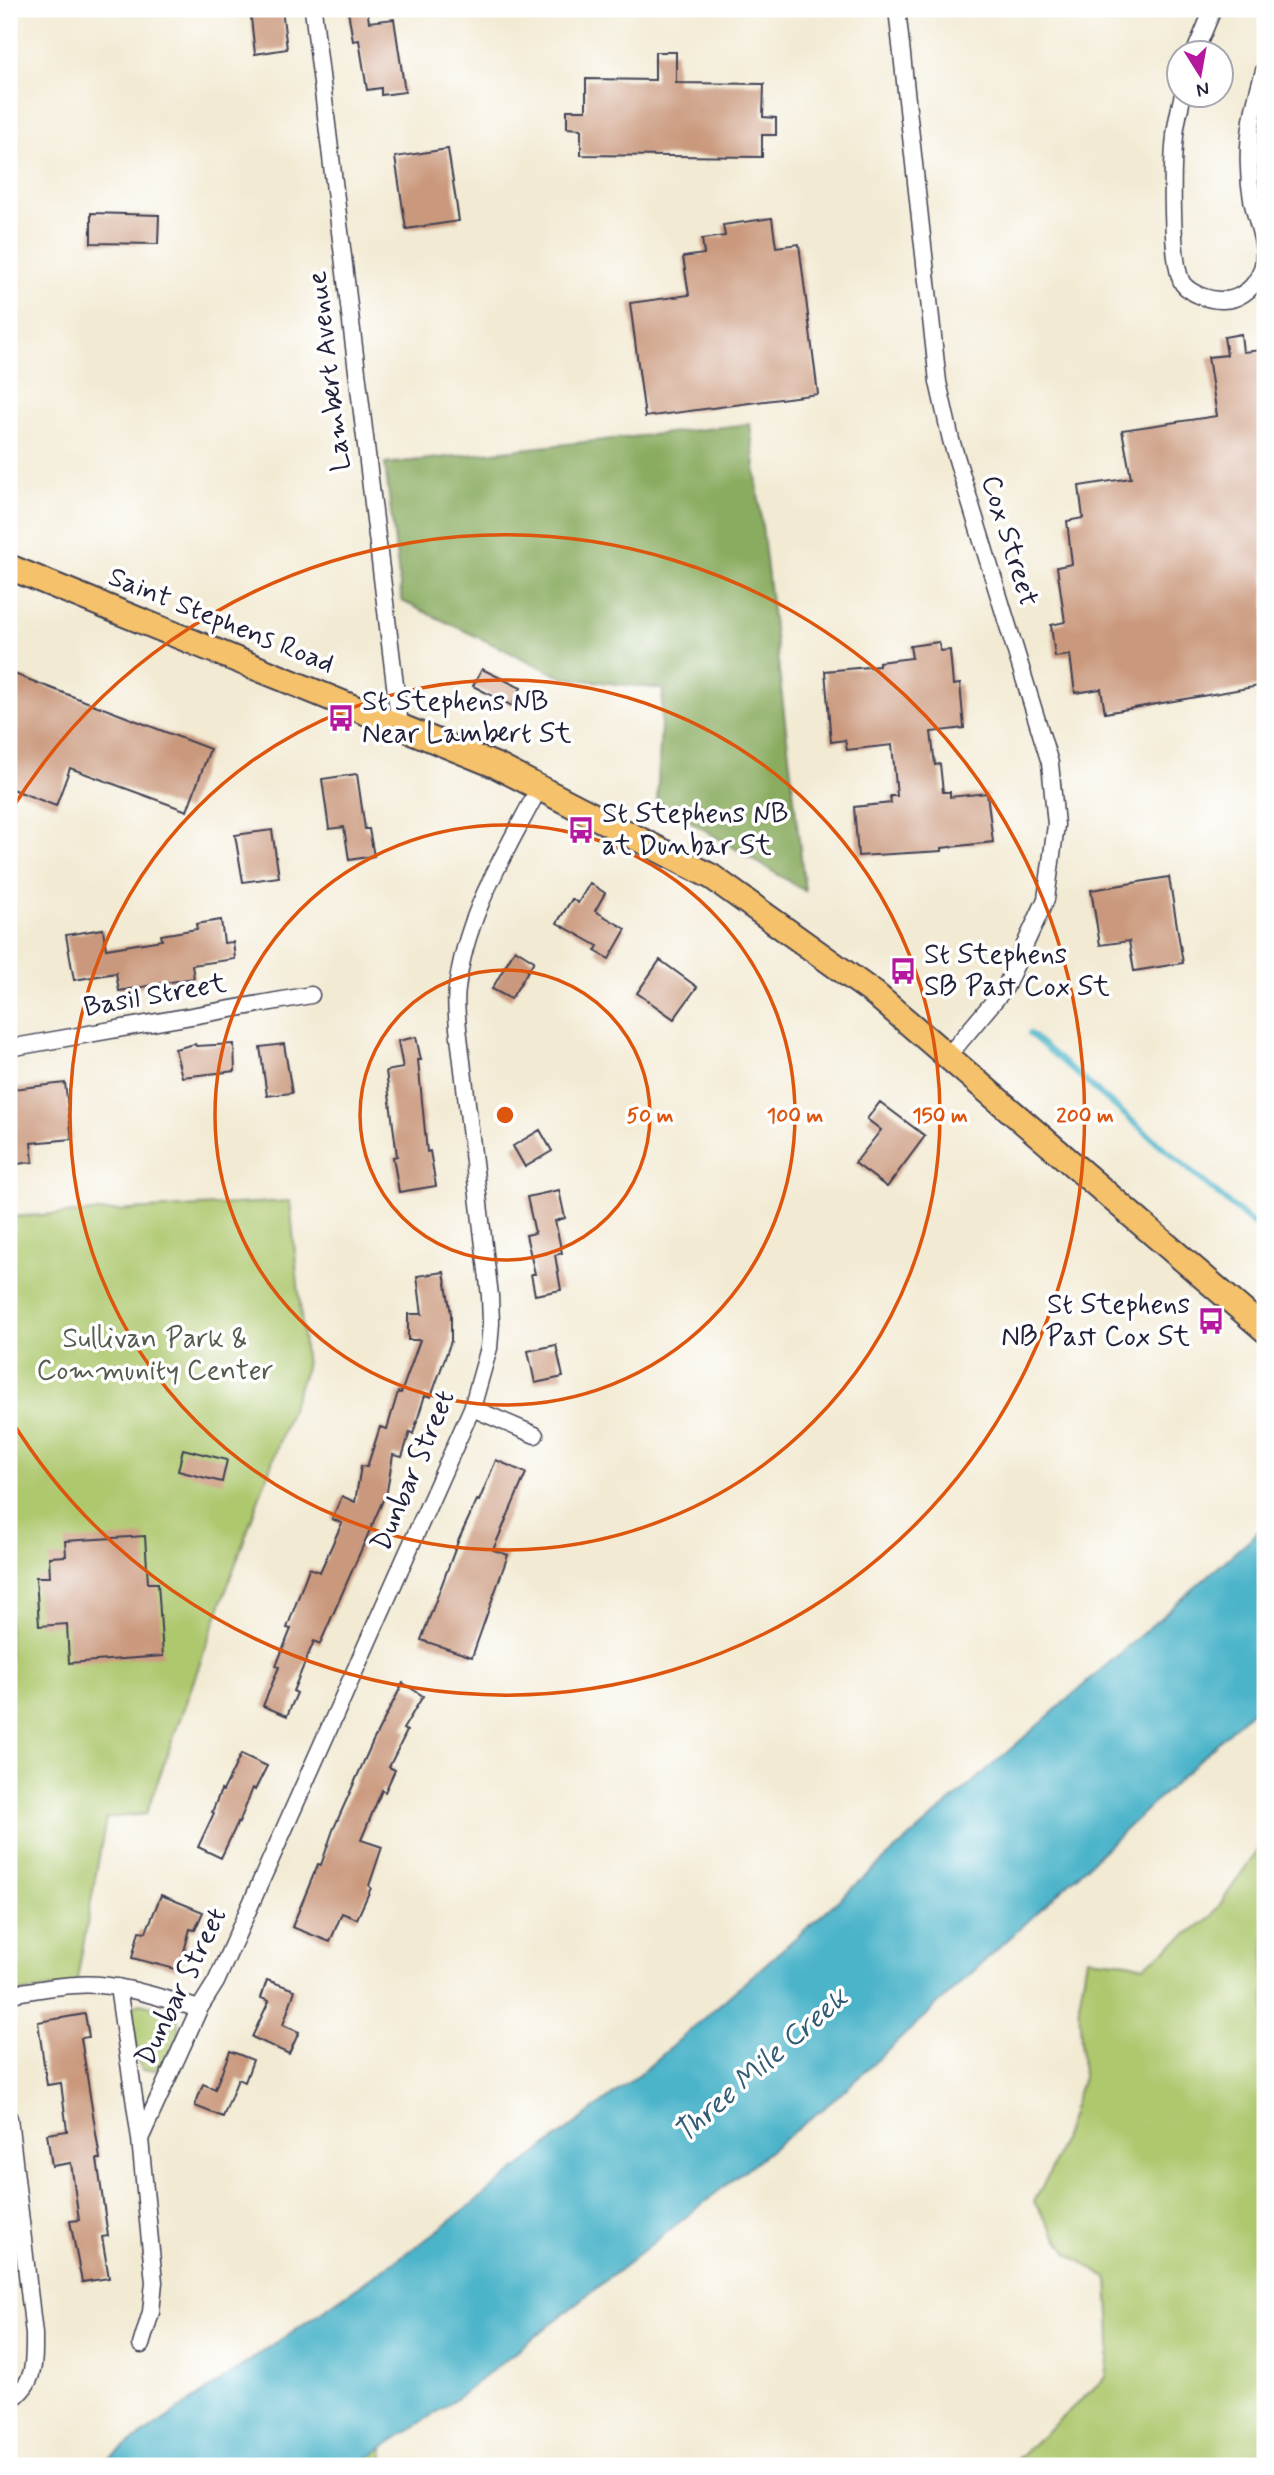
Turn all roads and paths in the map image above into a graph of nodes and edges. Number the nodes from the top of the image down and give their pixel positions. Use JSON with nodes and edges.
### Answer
{"nodes":[{"id":1,"x":313,"y":9,"type":"edge"},
{"id":2,"x":897,"y":9,"type":"edge"},
{"id":3,"x":1213,"y":9,"type":"edge"},
{"id":4,"x":1201,"y":38,"type":"edge"},
{"id":5,"x":1265,"y":68,"type":"edge"},
{"id":6,"x":1180,"y":108,"type":"edge"},
{"id":7,"x":9,"y":567,"type":"edge"},
{"id":8,"x":400,"y":726,"type":"junction"},
{"id":9,"x":538,"y":788,"type":"junction"},
{"id":10,"x":311,"y":995,"type":"dead end"},
{"id":11,"x":9,"y":1048,"type":"edge"},
{"id":12,"x":948,"y":1056,"type":"junction"},
{"id":13,"x":1265,"y":1330,"type":"edge"},
{"id":14,"x":472,"y":1408,"type":"junction"},
{"id":15,"x":535,"y":1435,"type":"dead end"},
{"id":16,"x":118,"y":1987,"type":"junction"},
{"id":17,"x":9,"y":1994,"type":"edge"},
{"id":18,"x":199,"y":2009,"type":"junction"},
{"id":19,"x":9,"y":2118,"type":"edge"},
{"id":20,"x":140,"y":2138,"type":"junction"},
{"id":21,"x":15,"y":2211,"type":"edge"},
{"id":22,"x":141,"y":2345,"type":"dead end"},
{"id":23,"x":9,"y":2401,"type":"edge"}],
"edges":[{"from":1,"to":8,"type":"street","name":"Lambert Avenue"},
{"from":2,"to":12,"type":"street","name":"Cox Street"},
{"from":3,"to":4,"type":"street"},
{"from":5,"to":6,"type":"street"},
{"from":7,"to":8,"type":"main road","name":"Saint Stephens Road"},
{"from":8,"to":9,"type":"main road","name":"Saint Stephens Road"},
{"from":9,"to":12,"type":"main road","name":"Saint Stephens Road"},
{"from":9,"to":14,"type":"street","name":"Dunbar Street"},
{"from":10,"to":11,"type":"street","name":"Basil Street"},
{"from":12,"to":13,"type":"main road","name":"Saint Stephens Road"},
{"from":14,"to":15,"type":"street"},
{"from":14,"to":18,"type":"street","name":"Dunbar Street"},
{"from":16,"to":17,"type":"street"},
{"from":16,"to":18,"type":"street"},
{"from":16,"to":20,"type":"street","name":"Dunbar Street"},
{"from":18,"to":20,"type":"street","name":"Dunbar Street"},
{"from":19,"to":21,"type":"street"},
{"from":20,"to":22,"type":"street","name":"Dunbar Street"},
{"from":21,"to":23,"type":"street"}]}
